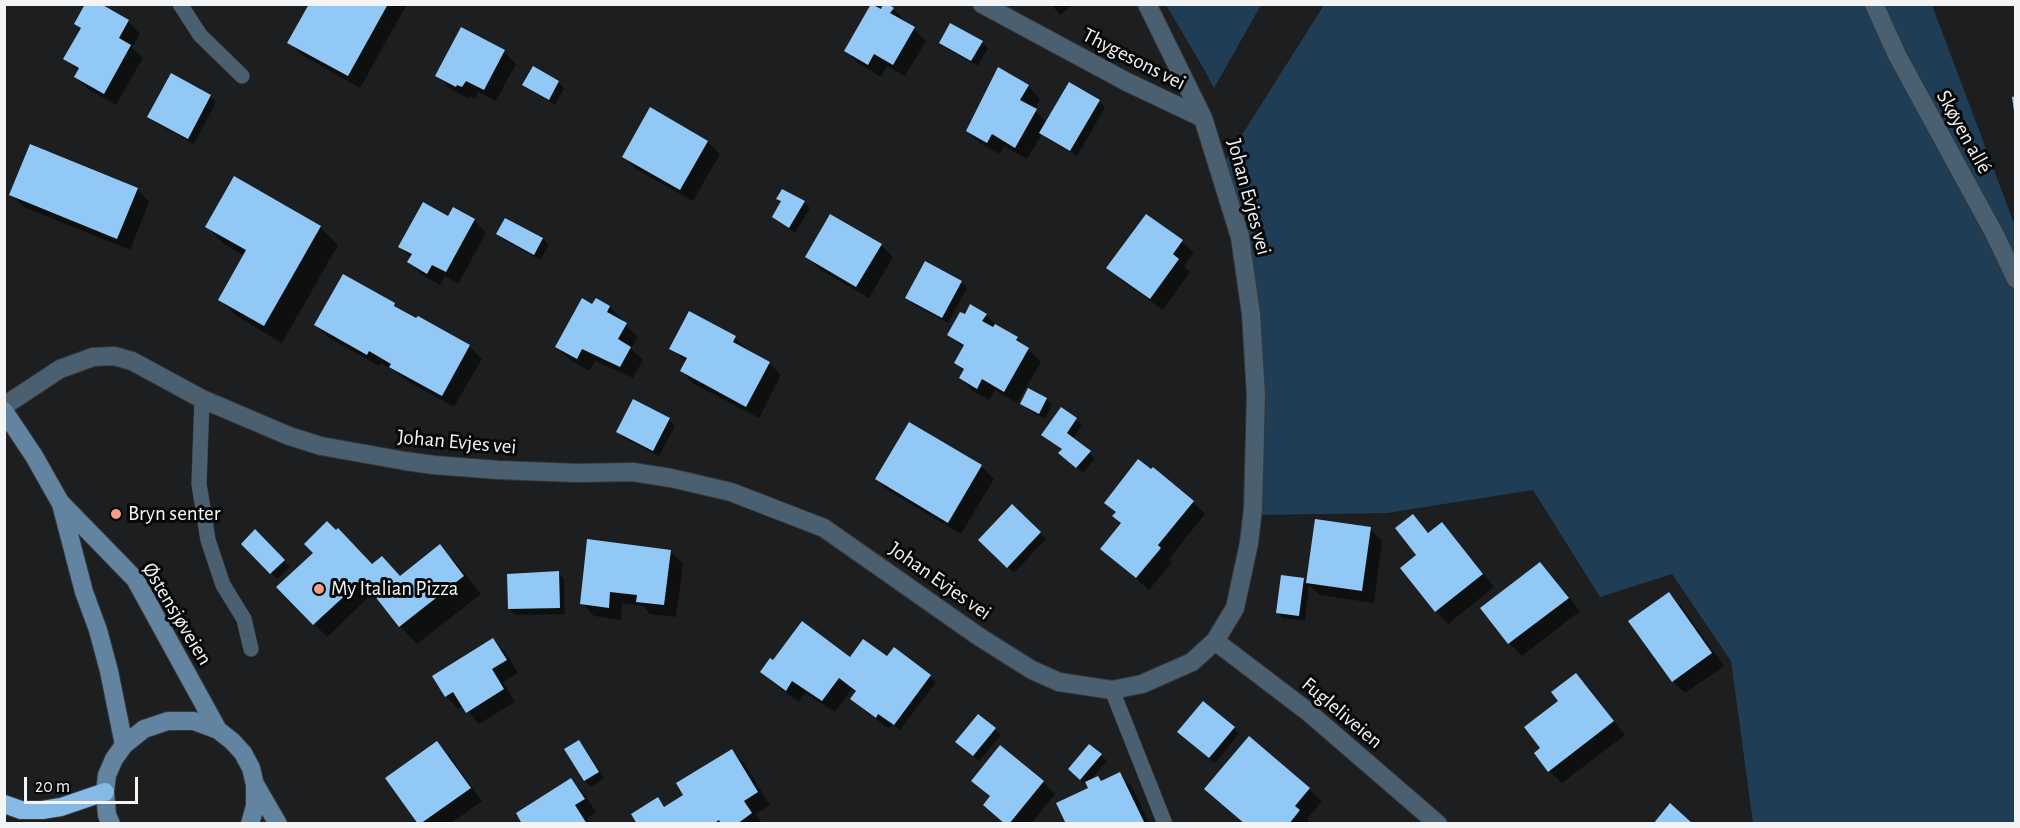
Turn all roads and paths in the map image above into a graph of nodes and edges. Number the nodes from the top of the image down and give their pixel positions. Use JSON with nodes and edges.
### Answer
{"nodes":[{"id":1,"x":180,"y":4,"type":"edge"},
{"id":2,"x":982,"y":4,"type":"edge"},
{"id":3,"x":1147,"y":4,"type":"edge"},
{"id":4,"x":1874,"y":4,"type":"edge"},
{"id":5,"x":242,"y":76,"type":"dead end"},
{"id":6,"x":1203,"y":118,"type":"junction"},
{"id":7,"x":2016,"y":279,"type":"edge"},
{"id":8,"x":202,"y":399,"type":"junction"},
{"id":9,"x":4,"y":406,"type":"edge"},
{"id":10,"x":4,"y":411,"type":"edge"},
{"id":11,"x":60,"y":502,"type":"junction"},
{"id":12,"x":1215,"y":640,"type":"junction"},
{"id":13,"x":251,"y":650,"type":"dead end"},
{"id":14,"x":1112,"y":690,"type":"junction"},
{"id":15,"x":218,"y":730,"type":"junction"},
{"id":16,"x":124,"y":745,"type":"junction"},
{"id":17,"x":255,"y":785,"type":"junction"},
{"id":18,"x":105,"y":792,"type":"junction"},
{"id":19,"x":4,"y":804,"type":"edge"},
{"id":20,"x":111,"y":824,"type":"edge"},
{"id":21,"x":250,"y":824,"type":"edge"},
{"id":22,"x":278,"y":824,"type":"edge"},
{"id":23,"x":1165,"y":824,"type":"edge"},
{"id":24,"x":1438,"y":824,"type":"edge"}],
"edges":[{"from":1,"to":5,"type":"lane"},
{"from":2,"to":6,"type":"street","name":"Thygesons vei"},
{"from":3,"to":6,"type":"street","name":"Johan Evjes vei"},
{"from":4,"to":7,"type":"street","name":"Skøyen allé"},
{"from":6,"to":12,"type":"street","name":"Johan Evjes vei"},
{"from":8,"to":9,"type":"street","name":"Johan Evjes vei"},
{"from":8,"to":13,"type":"lane"},
{"from":8,"to":14,"type":"street","name":"Johan Evjes vei"},
{"from":10,"to":11,"type":"main road","name":"Østensjøveien"},
{"from":11,"to":15,"type":"main road","name":"Østensjøveien"},
{"from":11,"to":16,"type":"main road","name":"Østensjøveien"},
{"from":12,"to":14,"type":"street","name":"Johan Evjes vei"},
{"from":12,"to":24,"type":"street","name":"Fugleliveien"},
{"from":14,"to":23,"type":"lane"},
{"from":15,"to":16,"type":"main road"},
{"from":15,"to":17,"type":"main road"},
{"from":16,"to":18,"type":"main road"},
{"from":17,"to":21,"type":"main road"},
{"from":17,"to":22,"type":"main road"},
{"from":18,"to":19,"type":"highway"},
{"from":18,"to":20,"type":"main road"}]}
